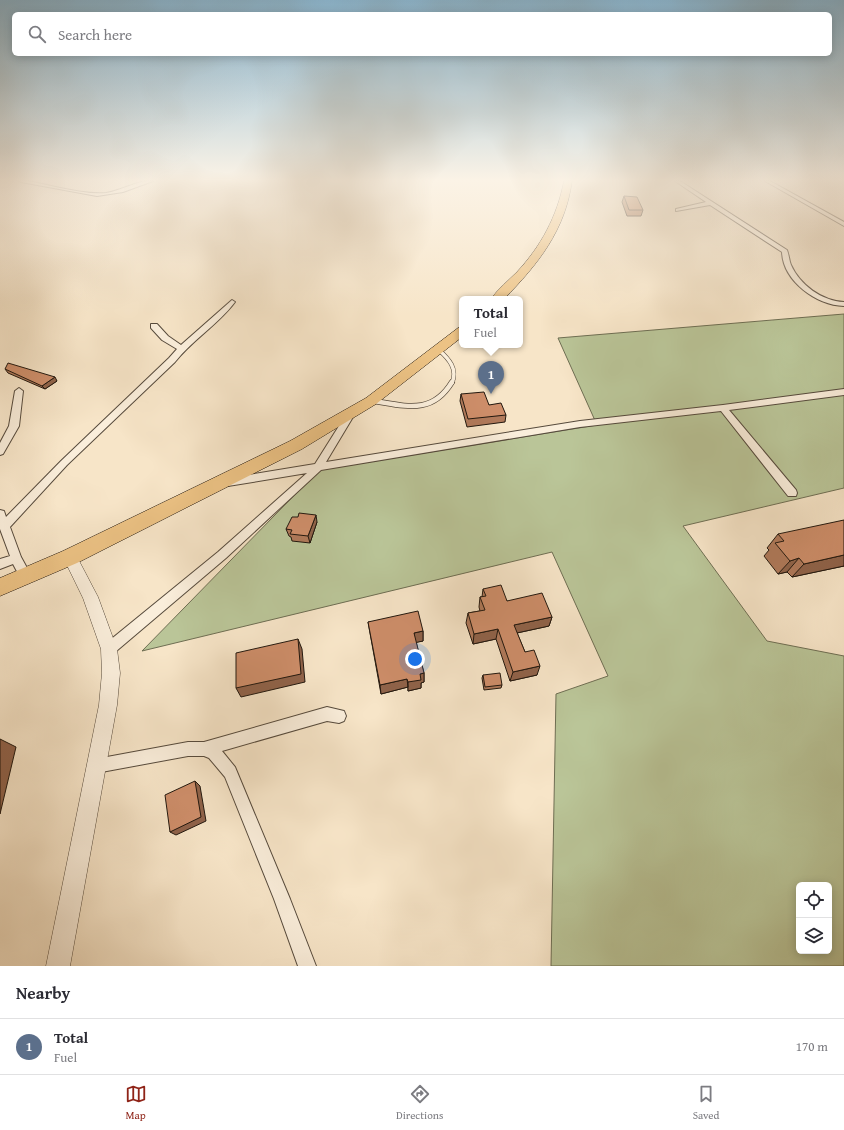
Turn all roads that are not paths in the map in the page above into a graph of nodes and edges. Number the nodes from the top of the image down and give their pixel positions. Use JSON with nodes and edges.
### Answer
{"nodes":[{"id":1,"x":555,"y":226,"type":"edge"},
{"id":2,"x":746,"y":226,"type":"edge"},
{"id":3,"x":500,"y":296,"type":"edge"},
{"id":4,"x":232,"y":302,"type":"dead end"},
{"id":5,"x":844,"y":304,"type":"edge"},
{"id":6,"x":154,"y":326,"type":"dead end"},
{"id":7,"x":459,"y":333,"type":"edge"},
{"id":8,"x":181,"y":348,"type":"junction"},
{"id":9,"x":439,"y":350,"type":"junction"},
{"id":10,"x":19,"y":390,"type":"dead end"},
{"id":11,"x":844,"y":392,"type":"edge"},
{"id":12,"x":371,"y":401,"type":"junction"},
{"id":13,"x":723,"y":408,"type":"junction"},
{"id":14,"x":352,"y":411,"type":"junction"},
{"id":15,"x":0,"y":452,"type":"edge"},
{"id":16,"x":318,"y":467,"type":"junction"},
{"id":17,"x":214,"y":484,"type":"junction"},
{"id":18,"x":792,"y":493,"type":"dead end"},
{"id":19,"x":0,"y":514,"type":"edge"},
{"id":20,"x":5,"y":525,"type":"junction"},
{"id":21,"x":70,"y":557,"type":"junction"},
{"id":22,"x":16,"y":558,"type":"junction"},
{"id":23,"x":0,"y":564,"type":"edge"},
{"id":24,"x":26,"y":577,"type":"junction"},
{"id":25,"x":0,"y":587,"type":"edge"},
{"id":26,"x":109,"y":649,"type":"junction"},
{"id":27,"x":339,"y":716,"type":"dead end"},
{"id":28,"x":204,"y":749,"type":"junction"},
{"id":29,"x":96,"y":766,"type":"junction"},
{"id":30,"x":58,"y":966,"type":"edge"},
{"id":31,"x":307,"y":966,"type":"edge"}],
"edges":[{"from":1,"to":3,"type":"highway"},
{"from":2,"to":5,"type":"street"},
{"from":4,"to":8,"type":"street"},
{"from":6,"to":8,"type":"street"},
{"from":7,"to":9,"type":"highway"},
{"from":8,"to":20,"type":"street"},
{"from":9,"to":12,"type":"highway"},
{"from":9,"to":12,"type":"lane"},
{"from":10,"to":15,"type":"street"},
{"from":11,"to":13,"type":"street"},
{"from":12,"to":14,"type":"highway"},
{"from":13,"to":16,"type":"street"},
{"from":13,"to":18,"type":"street"},
{"from":14,"to":16,"type":"street"},
{"from":14,"to":17,"type":"highway"},
{"from":16,"to":17,"type":"street"},
{"from":16,"to":26,"type":"street"},
{"from":17,"to":21,"type":"highway"},
{"from":19,"to":20,"type":"street"},
{"from":20,"to":22,"type":"street"},
{"from":21,"to":24,"type":"highway"},
{"from":21,"to":26,"type":"street"},
{"from":22,"to":23,"type":"street"},
{"from":22,"to":24,"type":"street"},
{"from":24,"to":25,"type":"highway"},
{"from":26,"to":29,"type":"street"},
{"from":27,"to":28,"type":"street"},
{"from":28,"to":29,"type":"street"},
{"from":28,"to":31,"type":"street"},
{"from":29,"to":30,"type":"street"}]}
